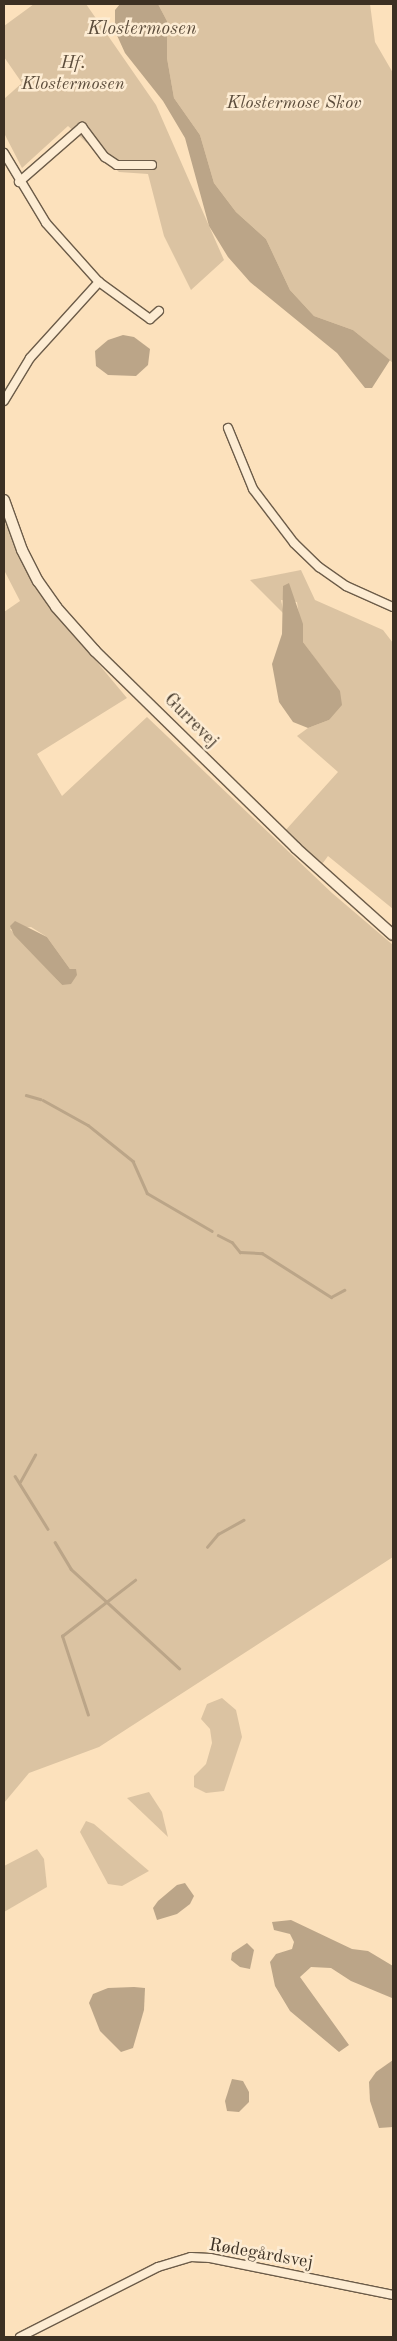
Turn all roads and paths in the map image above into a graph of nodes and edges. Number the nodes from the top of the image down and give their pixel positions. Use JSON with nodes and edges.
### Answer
{"nodes":[{"id":1,"x":4,"y":153,"type":"edge"},
{"id":2,"x":152,"y":165,"type":"dead end"},
{"id":3,"x":18,"y":182,"type":"junction"},
{"id":4,"x":99,"y":282,"type":"junction"},
{"id":5,"x":159,"y":310,"type":"dead end"},
{"id":6,"x":4,"y":401,"type":"edge"},
{"id":7,"x":228,"y":428,"type":"dead end"},
{"id":8,"x":4,"y":500,"type":"edge"},
{"id":9,"x":393,"y":607,"type":"edge"},
{"id":10,"x":393,"y":935,"type":"edge"},
{"id":11,"x":393,"y":2295,"type":"edge"},
{"id":12,"x":20,"y":2337,"type":"edge"}],
"edges":[{"from":1,"to":3,"type":"street"},
{"from":2,"to":3,"type":"street"},
{"from":3,"to":4,"type":"street"},
{"from":4,"to":5,"type":"street"},
{"from":4,"to":6,"type":"street"},
{"from":7,"to":9,"type":"street"},
{"from":8,"to":10,"type":"street","name":"Gurrevej"},
{"from":11,"to":12,"type":"street","name":"Rødegårdsvej"}]}
